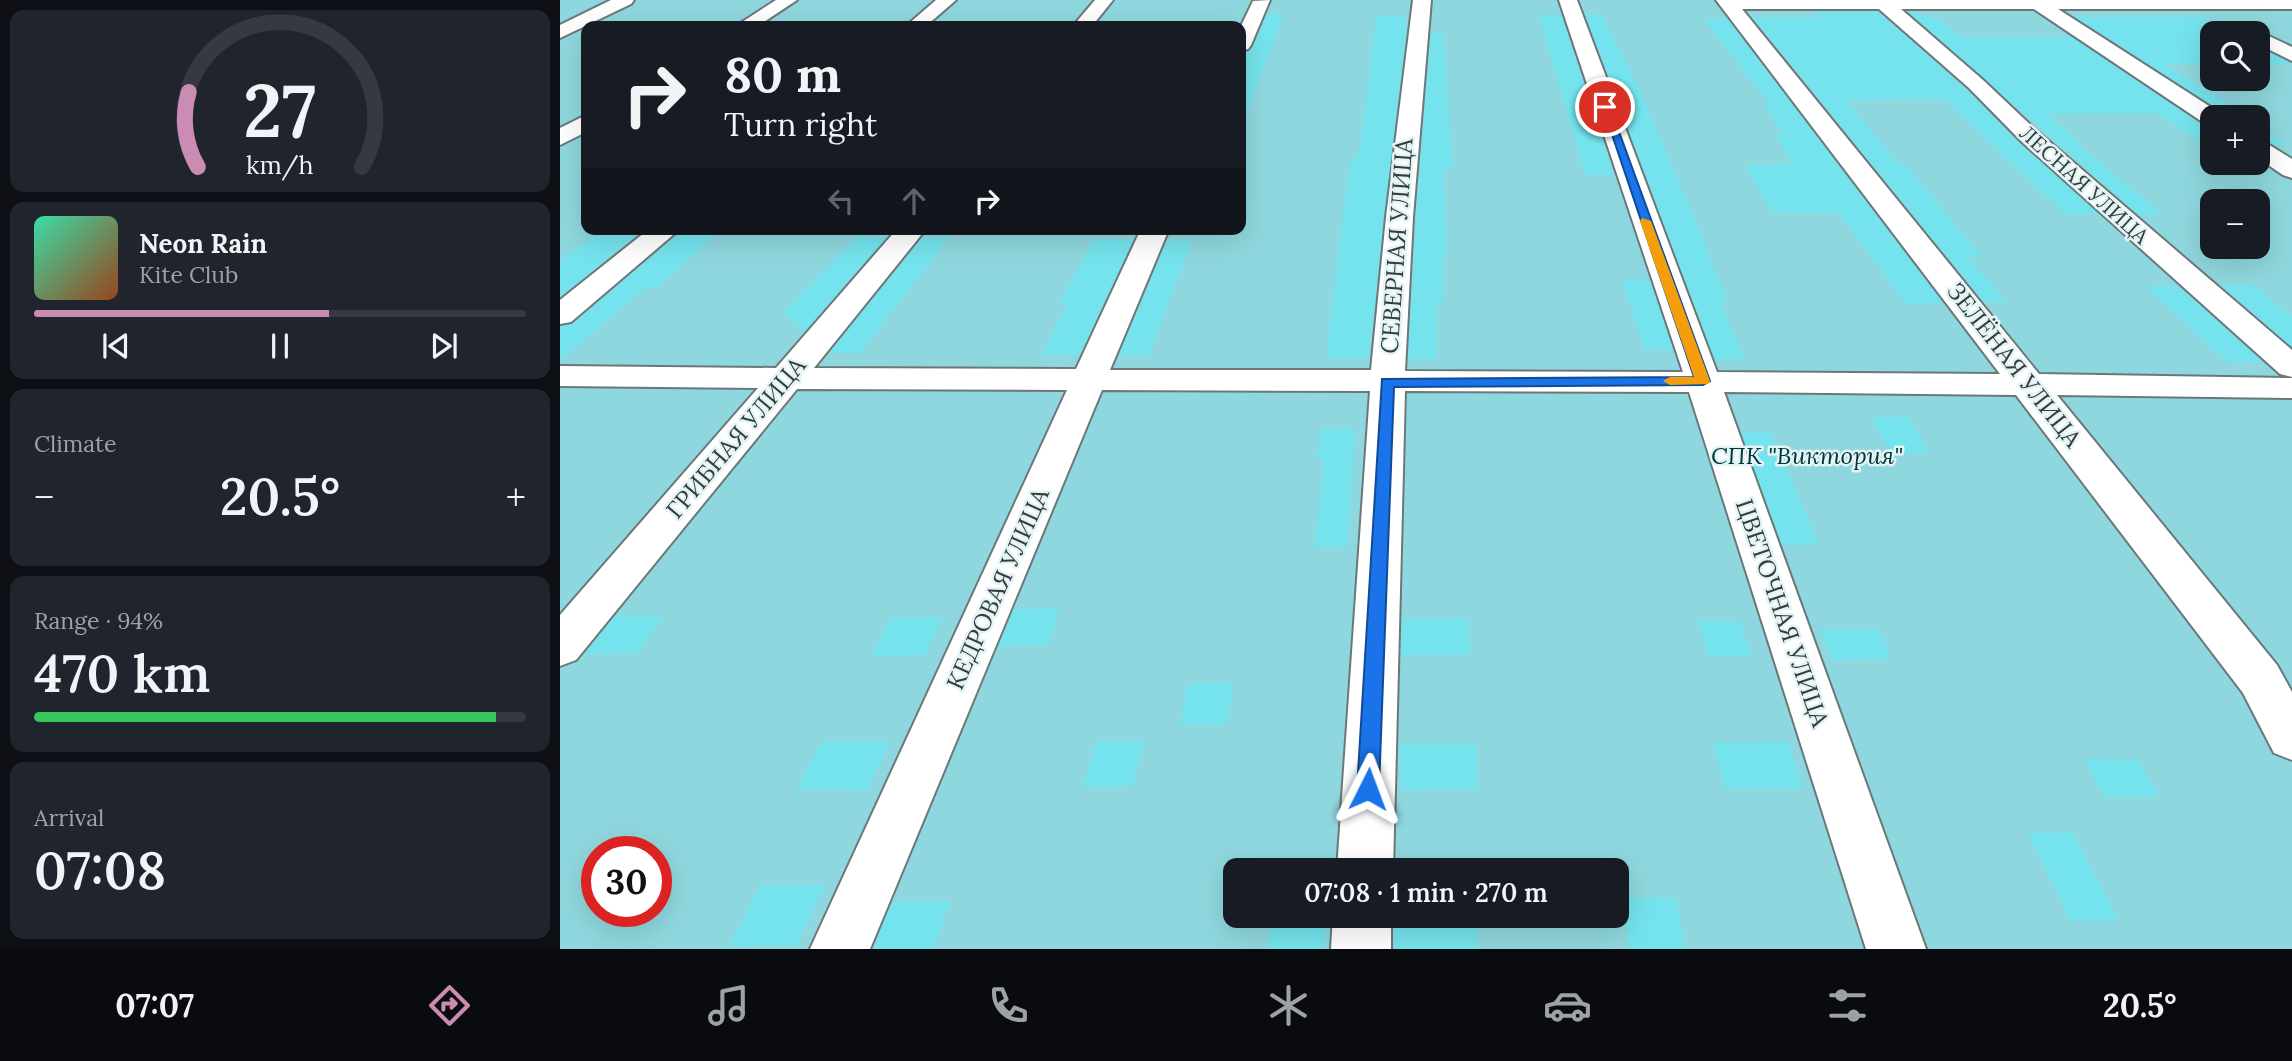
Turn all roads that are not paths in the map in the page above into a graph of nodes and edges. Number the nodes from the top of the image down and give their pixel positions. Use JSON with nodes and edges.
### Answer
{"nodes":[{"id":1,"x":625,"y":0,"type":"edge"},
{"id":2,"x":788,"y":0,"type":"edge"},
{"id":3,"x":947,"y":0,"type":"edge"},
{"id":4,"x":1104,"y":0,"type":"edge"},
{"id":5,"x":1422,"y":0,"type":"edge"},
{"id":6,"x":1568,"y":0,"type":"edge"},
{"id":7,"x":1262,"y":1,"type":"edge"},
{"id":8,"x":1727,"y":2,"type":"edge"},
{"id":9,"x":1881,"y":2,"type":"edge"},
{"id":10,"x":2035,"y":2,"type":"edge"},
{"id":11,"x":2192,"y":2,"type":"edge"},
{"id":12,"x":2292,"y":4,"type":"edge"},
{"id":13,"x":582,"y":21,"type":"edge"},
{"id":14,"x":753,"y":21,"type":"edge"},
{"id":15,"x":921,"y":21,"type":"edge"},
{"id":16,"x":1086,"y":21,"type":"edge"},
{"id":17,"x":2227,"y":21,"type":"edge"},
{"id":18,"x":581,"y":22,"type":"edge"},
{"id":19,"x":560,"y":32,"type":"edge"},
{"id":20,"x":1246,"y":35,"type":"edge"},
{"id":21,"x":2270,"y":44,"type":"edge"},
{"id":22,"x":2292,"y":55,"type":"edge"},
{"id":23,"x":2200,"y":110,"type":"edge"},
{"id":24,"x":581,"y":125,"type":"edge"},
{"id":25,"x":560,"y":138,"type":"edge"},
{"id":26,"x":2270,"y":156,"type":"edge"},
{"id":27,"x":2292,"y":170,"type":"edge"},
{"id":28,"x":659,"y":235,"type":"edge"},
{"id":29,"x":907,"y":235,"type":"edge"},
{"id":30,"x":1152,"y":235,"type":"edge"},
{"id":31,"x":560,"y":315,"type":"edge"},
{"id":32,"x":2292,"y":368,"type":"edge"},
{"id":33,"x":560,"y":376,"type":"edge"},
{"id":34,"x":787,"y":379,"type":"junction"},
{"id":35,"x":1091,"y":379,"type":"junction"},
{"id":36,"x":1703,"y":381,"type":"junction"},
{"id":37,"x":1387,"y":382,"type":"junction"},
{"id":38,"x":2028,"y":383,"type":"junction"},
{"id":39,"x":2292,"y":388,"type":"edge"},
{"id":40,"x":560,"y":647,"type":"edge"},
{"id":41,"x":2292,"y":737,"type":"edge"},
{"id":42,"x":1365,"y":858,"type":"edge"},
{"id":43,"x":1362,"y":928,"type":"edge"},
{"id":44,"x":840,"y":949,"type":"edge"},
{"id":45,"x":1361,"y":949,"type":"edge"},
{"id":46,"x":1896,"y":949,"type":"edge"}],
"edges":[{"from":1,"to":13,"type":"street"},
{"from":2,"to":14,"type":"street"},
{"from":3,"to":15,"type":"street"},
{"from":4,"to":16,"type":"street"},
{"from":5,"to":37,"type":"street","name":"СЕВЕРНАЯ УЛИЦА"},
{"from":6,"to":36,"type":"street","name":"ЦВЕТОЧНАЯ УЛИЦА"},
{"from":7,"to":20,"type":"street"},
{"from":8,"to":9,"type":"street"},
{"from":8,"to":38,"type":"street","name":"ЗЕЛЁНАЯ УЛИЦА"},
{"from":9,"to":10,"type":"street"},
{"from":9,"to":32,"type":"street","name":"ЛЕСНАЯ УЛИЦА"},
{"from":10,"to":11,"type":"street"},
{"from":10,"to":23,"type":"street"},
{"from":11,"to":12,"type":"street"},
{"from":11,"to":17,"type":"street"},
{"from":18,"to":19,"type":"street"},
{"from":21,"to":22,"type":"street"},
{"from":24,"to":25,"type":"street"},
{"from":26,"to":27,"type":"street"},
{"from":28,"to":31,"type":"street"},
{"from":29,"to":34,"type":"street","name":"ГРИБНАЯ УЛИЦА"},
{"from":30,"to":35,"type":"street","name":"КЕДРОВАЯ УЛИЦА"},
{"from":33,"to":34,"type":"street"},
{"from":34,"to":35,"type":"street"},
{"from":34,"to":40,"type":"street","name":"ГРИБНАЯ УЛИЦА"},
{"from":35,"to":37,"type":"street"},
{"from":35,"to":44,"type":"street","name":"КЕДРОВАЯ УЛИЦА"},
{"from":36,"to":37,"type":"street"},
{"from":36,"to":38,"type":"street"},
{"from":36,"to":46,"type":"street","name":"ЦВЕТОЧНАЯ УЛИЦА"},
{"from":37,"to":42,"type":"street","name":"СЕВЕРНАЯ УЛИЦА"},
{"from":38,"to":39,"type":"street"},
{"from":38,"to":41,"type":"street","name":"ЗЕЛЁНАЯ УЛИЦА"},
{"from":43,"to":45,"type":"street"}]}
